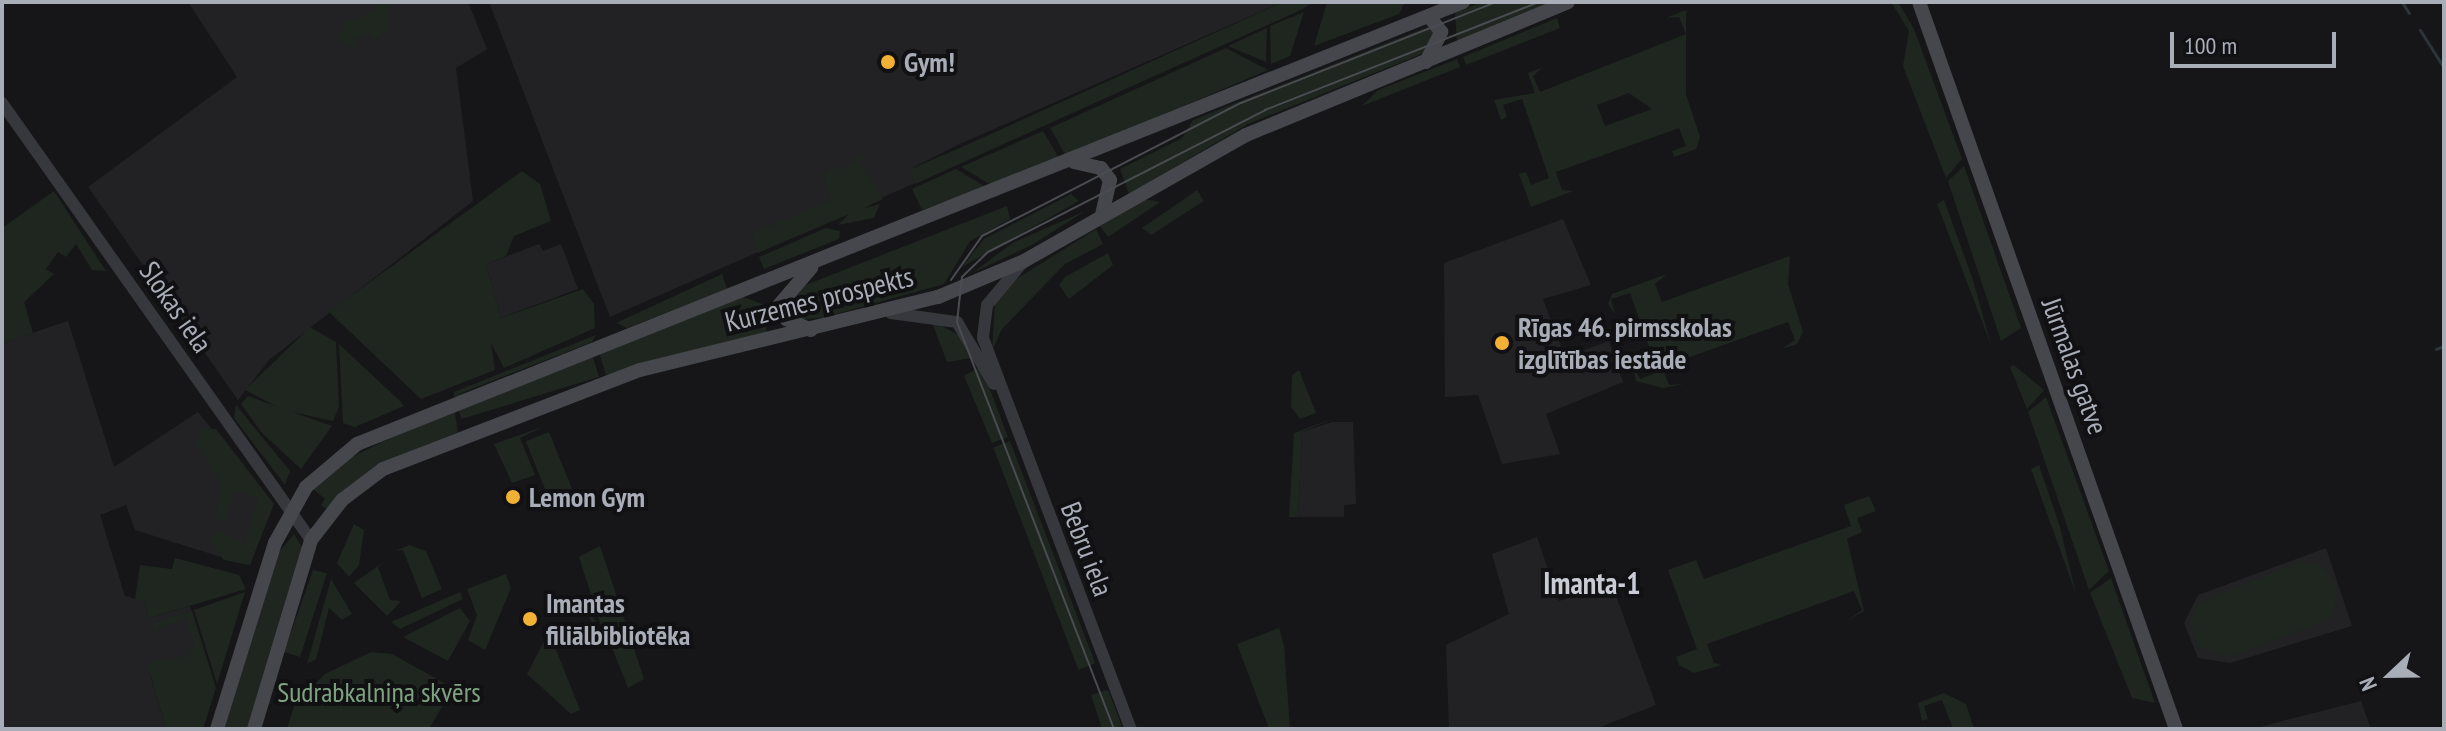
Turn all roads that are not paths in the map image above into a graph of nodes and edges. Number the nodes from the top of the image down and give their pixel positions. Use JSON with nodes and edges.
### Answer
{"nodes":[{"id":1,"x":1463,"y":2,"type":"edge"},
{"id":2,"x":1568,"y":2,"type":"edge"},
{"id":3,"x":1912,"y":2,"type":"edge"},
{"id":4,"x":1919,"y":2,"type":"edge"},
{"id":5,"x":1429,"y":16,"type":"junction"},
{"id":6,"x":1924,"y":21,"type":"junction"},
{"id":7,"x":1426,"y":63,"type":"junction"},
{"id":8,"x":2,"y":103,"type":"edge"},
{"id":9,"x":1074,"y":162,"type":"junction"},
{"id":10,"x":1102,"y":216,"type":"junction"},
{"id":11,"x":1024,"y":261,"type":"junction"},
{"id":12,"x":811,"y":268,"type":"junction"},
{"id":13,"x":891,"y":313,"type":"junction"},
{"id":14,"x":811,"y":330,"type":"junction"},
{"id":15,"x":997,"y":386,"type":"junction"},
{"id":16,"x":291,"y":511,"type":"junction"},
{"id":17,"x":311,"y":540,"type":"junction"},
{"id":18,"x":217,"y":729,"type":"edge"},
{"id":19,"x":254,"y":729,"type":"edge"},
{"id":20,"x":1131,"y":729,"type":"edge"},
{"id":21,"x":2176,"y":729,"type":"edge"}],
"edges":[{"from":1,"to":5,"type":"main road","name":"Kurzemes prospekts"},
{"from":2,"to":7,"type":"main road","name":"Kurzemes prospekts"},
{"from":3,"to":6,"type":"main road","name":"Jūrmalas gatve"},
{"from":4,"to":6,"type":"main road","name":"Jūrmalas gatve"},
{"from":5,"to":7,"type":"main road"},
{"from":5,"to":9,"type":"main road","name":"Kurzemes prospekts"},
{"from":6,"to":21,"type":"main road","name":"Jūrmalas gatve"},
{"from":7,"to":10,"type":"main road","name":"Kurzemes prospekts"},
{"from":8,"to":16,"type":"street","name":"Slokas iela"},
{"from":9,"to":10,"type":"main road"},
{"from":9,"to":12,"type":"main road","name":"Kurzemes prospekts"},
{"from":10,"to":11,"type":"main road","name":"Kurzemes prospekts"},
{"from":11,"to":13,"type":"main road","name":"Kurzemes prospekts"},
{"from":11,"to":15,"type":"street","name":"Bebru iela"},
{"from":12,"to":14,"type":"main road"},
{"from":12,"to":16,"type":"main road","name":"Kurzemes prospekts"},
{"from":13,"to":14,"type":"main road","name":"Kurzemes prospekts"},
{"from":13,"to":15,"type":"street","name":"Bebru iela"},
{"from":14,"to":17,"type":"main road","name":"Kurzemes prospekts"},
{"from":15,"to":20,"type":"street","name":"Bebru iela"},
{"from":16,"to":17,"type":"street","name":"Slokas iela"},
{"from":16,"to":18,"type":"main road","name":"Kurzemes prospekts"},
{"from":17,"to":19,"type":"main road","name":"Kurzemes prospekts"}]}
